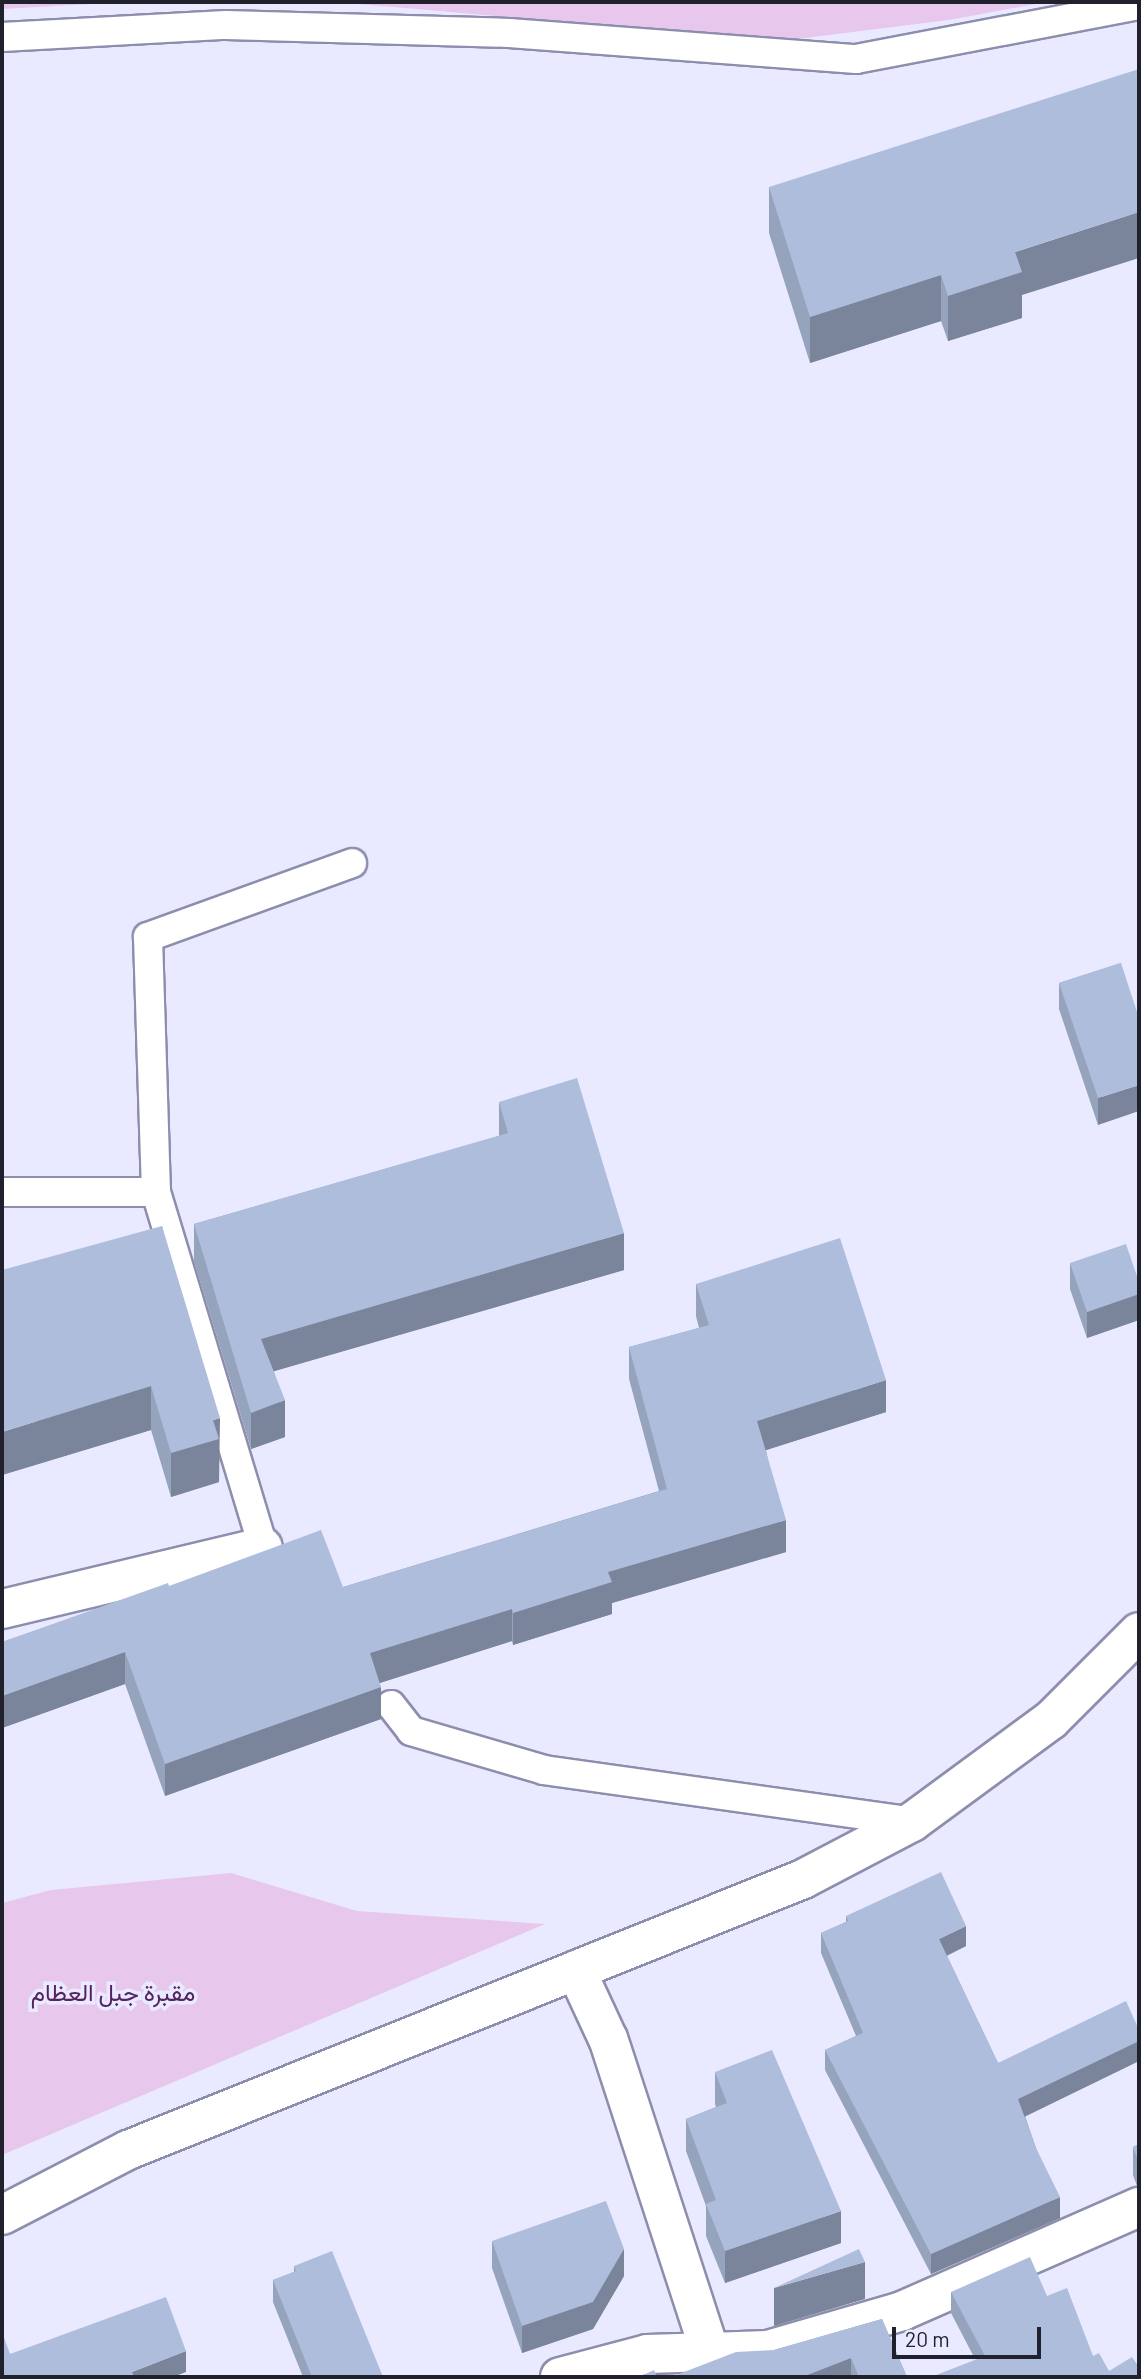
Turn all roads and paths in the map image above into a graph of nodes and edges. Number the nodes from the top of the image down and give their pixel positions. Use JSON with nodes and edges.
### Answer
{"nodes":[{"id":1,"x":1139,"y":5,"type":"edge"},
{"id":2,"x":2,"y":37,"type":"edge"},
{"id":3,"x":352,"y":863,"type":"dead end"},
{"id":4,"x":2,"y":1192,"type":"edge"},
{"id":5,"x":156,"y":1192,"type":"junction"},
{"id":6,"x":263,"y":1547,"type":"joint"},
{"id":7,"x":2,"y":1609,"type":"edge"},
{"id":8,"x":1139,"y":1632,"type":"edge"},
{"id":9,"x":391,"y":1705,"type":"dead end"},
{"id":10,"x":912,"y":1822,"type":"junction"},
{"id":11,"x":576,"y":1970,"type":"junction"},
{"id":12,"x":1139,"y":2207,"type":"edge"},
{"id":13,"x":2,"y":2215,"type":"edge"},
{"id":14,"x":710,"y":2353,"type":"junction"},
{"id":15,"x":560,"y":2377,"type":"edge"}],
"edges":[{"from":1,"to":2,"type":"lane"},
{"from":3,"to":5,"type":"lane"},
{"from":4,"to":5,"type":"lane"},
{"from":5,"to":6,"type":"lane"},
{"from":6,"to":7,"type":"street"},
{"from":8,"to":10,"type":"street"},
{"from":9,"to":10,"type":"lane"},
{"from":10,"to":11,"type":"street"},
{"from":11,"to":13,"type":"street"},
{"from":11,"to":14,"type":"street"},
{"from":12,"to":14,"type":"street"},
{"from":14,"to":15,"type":"street"}]}
